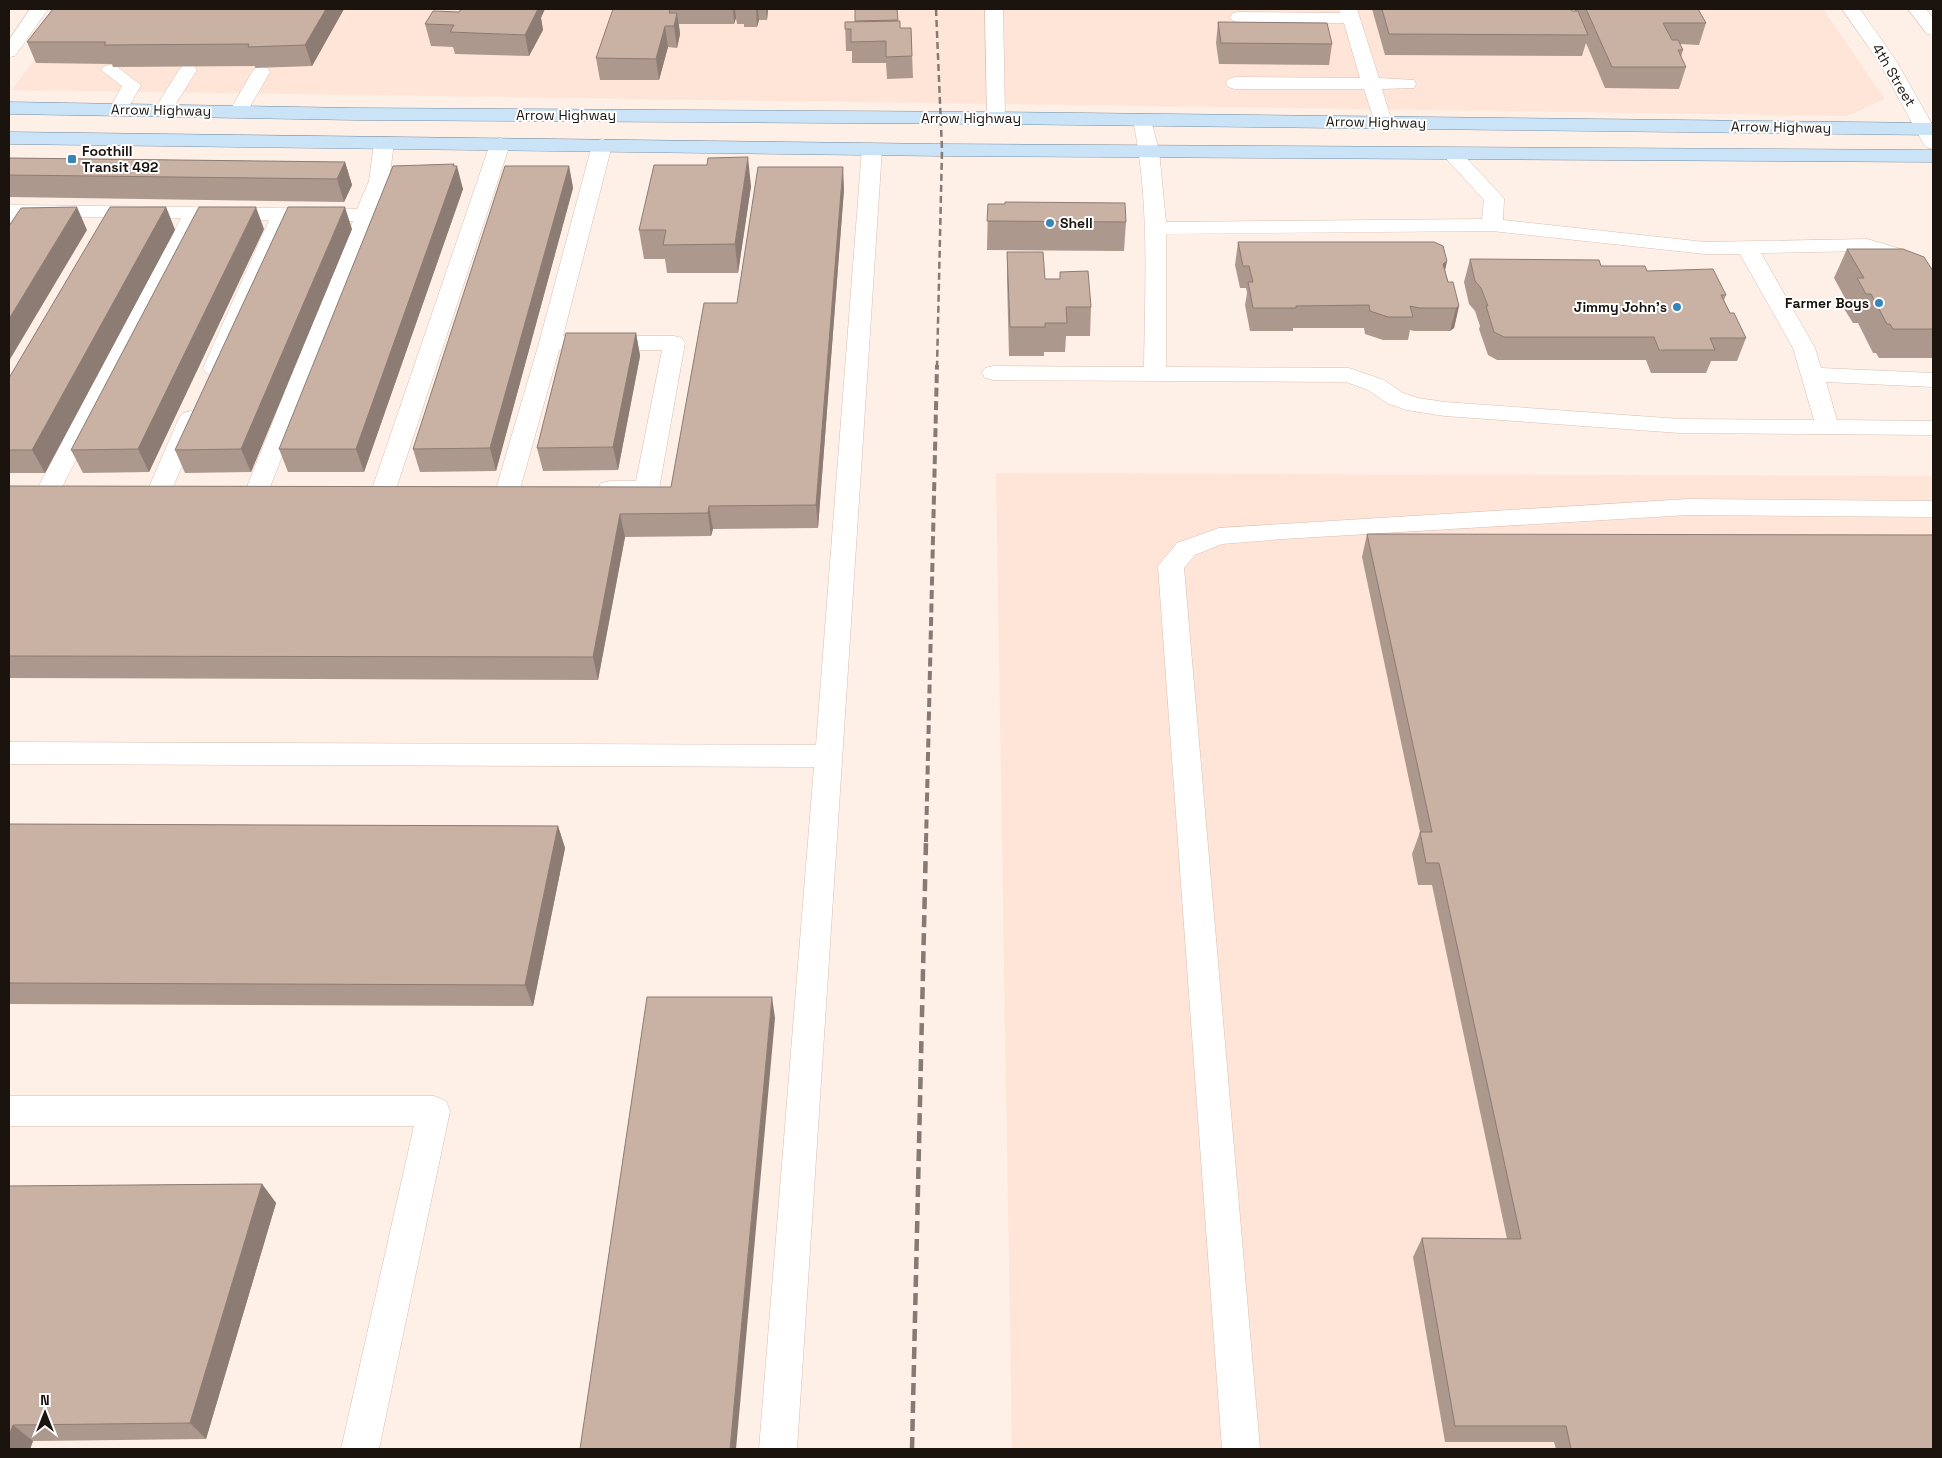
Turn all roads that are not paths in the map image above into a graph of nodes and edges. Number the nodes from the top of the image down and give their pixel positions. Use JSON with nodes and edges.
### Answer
{"nodes":[{"id":1,"x":39,"y":9,"type":"edge"},
{"id":2,"x":994,"y":9,"type":"edge"},
{"id":3,"x":1851,"y":9,"type":"edge"},
{"id":4,"x":1917,"y":9,"type":"edge"},
{"id":5,"x":1350,"y":14,"type":"edge"},
{"id":6,"x":1238,"y":16,"type":"dead end"},
{"id":7,"x":1933,"y":30,"type":"edge"},
{"id":8,"x":9,"y":52,"type":"edge"},
{"id":9,"x":110,"y":70,"type":"edge"},
{"id":10,"x":188,"y":70,"type":"edge"},
{"id":11,"x":262,"y":72,"type":"edge"},
{"id":12,"x":1235,"y":83,"type":"dead end"},
{"id":13,"x":1371,"y":84,"type":"junction"},
{"id":14,"x":1407,"y":84,"type":"dead end"},
{"id":15,"x":9,"y":108,"type":"edge"},
{"id":16,"x":118,"y":110,"type":"junction"},
{"id":17,"x":163,"y":110,"type":"junction"},
{"id":18,"x":238,"y":112,"type":"junction"},
{"id":19,"x":996,"y":118,"type":"junction"},
{"id":20,"x":1142,"y":120,"type":"junction"},
{"id":21,"x":1383,"y":122,"type":"junction"},
{"id":22,"x":1931,"y":134,"type":"edge"},
{"id":23,"x":9,"y":138,"type":"edge"},
{"id":24,"x":384,"y":143,"type":"junction"},
{"id":25,"x":500,"y":144,"type":"junction"},
{"id":26,"x":602,"y":145,"type":"junction"},
{"id":27,"x":872,"y":149,"type":"junction"},
{"id":28,"x":1149,"y":151,"type":"junction"},
{"id":29,"x":1451,"y":153,"type":"junction"},
{"id":30,"x":1933,"y":156,"type":"edge"},
{"id":31,"x":195,"y":212,"type":"junction"},
{"id":32,"x":282,"y":214,"type":"junction"},
{"id":33,"x":365,"y":215,"type":"junction"},
{"id":34,"x":9,"y":218,"type":"edge"},
{"id":35,"x":1492,"y":225,"type":"junction"},
{"id":36,"x":1157,"y":228,"type":"junction"},
{"id":37,"x":1747,"y":247,"type":"junction"},
{"id":38,"x":1933,"y":298,"type":"edge"},
{"id":39,"x":550,"y":343,"type":"junction"},
{"id":40,"x":993,"y":373,"type":"dead end"},
{"id":41,"x":1155,"y":374,"type":"junction"},
{"id":42,"x":1812,"y":374,"type":"junction"},
{"id":43,"x":1933,"y":380,"type":"edge"},
{"id":44,"x":1828,"y":427,"type":"junction"},
{"id":45,"x":1933,"y":428,"type":"edge"},
{"id":46,"x":587,"y":488,"type":"edge"},
{"id":47,"x":49,"y":489,"type":"junction"},
{"id":48,"x":77,"y":489,"type":"edge"},
{"id":49,"x":160,"y":489,"type":"edge"},
{"id":50,"x":258,"y":489,"type":"edge"},
{"id":51,"x":384,"y":489,"type":"edge"},
{"id":52,"x":508,"y":489,"type":"edge"},
{"id":53,"x":25,"y":490,"type":"edge"},
{"id":54,"x":1933,"y":509,"type":"edge"},
{"id":55,"x":9,"y":753,"type":"edge"},
{"id":56,"x":829,"y":756,"type":"junction"},
{"id":57,"x":9,"y":1111,"type":"edge"},
{"id":58,"x":360,"y":1449,"type":"edge"},
{"id":59,"x":778,"y":1449,"type":"edge"},
{"id":60,"x":1241,"y":1449,"type":"edge"}],
"edges":[{"from":1,"to":8,"type":"street"},
{"from":2,"to":19,"type":"street"},
{"from":3,"to":22,"type":"street","name":"4th Street"},
{"from":4,"to":7,"type":"street"},
{"from":5,"to":6,"type":"street"},
{"from":5,"to":13,"type":"street"},
{"from":9,"to":16,"type":"street"},
{"from":10,"to":17,"type":"street"},
{"from":11,"to":18,"type":"street"},
{"from":12,"to":13,"type":"street"},
{"from":13,"to":14,"type":"street"},
{"from":13,"to":21,"type":"street"},
{"from":15,"to":16,"type":"main road","name":"Arrow Highway"},
{"from":16,"to":17,"type":"main road","name":"Arrow Highway"},
{"from":17,"to":18,"type":"main road","name":"Arrow Highway"},
{"from":18,"to":19,"type":"main road","name":"Arrow Highway"},
{"from":19,"to":20,"type":"main road","name":"Arrow Highway"},
{"from":20,"to":21,"type":"main road","name":"Arrow Highway"},
{"from":20,"to":28,"type":"street"},
{"from":21,"to":22,"type":"main road","name":"Arrow Highway"},
{"from":23,"to":24,"type":"main road","name":"Arrow Highway"},
{"from":24,"to":25,"type":"main road","name":"Arrow Highway"},
{"from":24,"to":33,"type":"street"},
{"from":25,"to":26,"type":"main road","name":"Arrow Highway"},
{"from":25,"to":51,"type":"street"},
{"from":26,"to":27,"type":"main road","name":"Arrow Highway"},
{"from":26,"to":39,"type":"street"},
{"from":27,"to":28,"type":"main road","name":"Arrow Highway"},
{"from":27,"to":56,"type":"street"},
{"from":28,"to":29,"type":"main road","name":"Arrow Highway"},
{"from":28,"to":36,"type":"street"},
{"from":29,"to":30,"type":"main road","name":"Arrow Highway"},
{"from":29,"to":35,"type":"street"},
{"from":31,"to":32,"type":"street"},
{"from":31,"to":34,"type":"street"},
{"from":31,"to":47,"type":"street"},
{"from":32,"to":33,"type":"street"},
{"from":32,"to":49,"type":"street"},
{"from":33,"to":50,"type":"street"},
{"from":35,"to":36,"type":"street"},
{"from":35,"to":37,"type":"street"},
{"from":36,"to":41,"type":"street"},
{"from":37,"to":38,"type":"street"},
{"from":37,"to":42,"type":"street"},
{"from":39,"to":46,"type":"street"},
{"from":39,"to":52,"type":"street"},
{"from":40,"to":41,"type":"street"},
{"from":41,"to":44,"type":"street"},
{"from":42,"to":43,"type":"street"},
{"from":42,"to":44,"type":"street"},
{"from":44,"to":45,"type":"street"},
{"from":47,"to":48,"type":"street"},
{"from":47,"to":53,"type":"street"},
{"from":54,"to":60,"type":"street"},
{"from":55,"to":56,"type":"street"},
{"from":56,"to":59,"type":"street"},
{"from":57,"to":58,"type":"street"}]}
